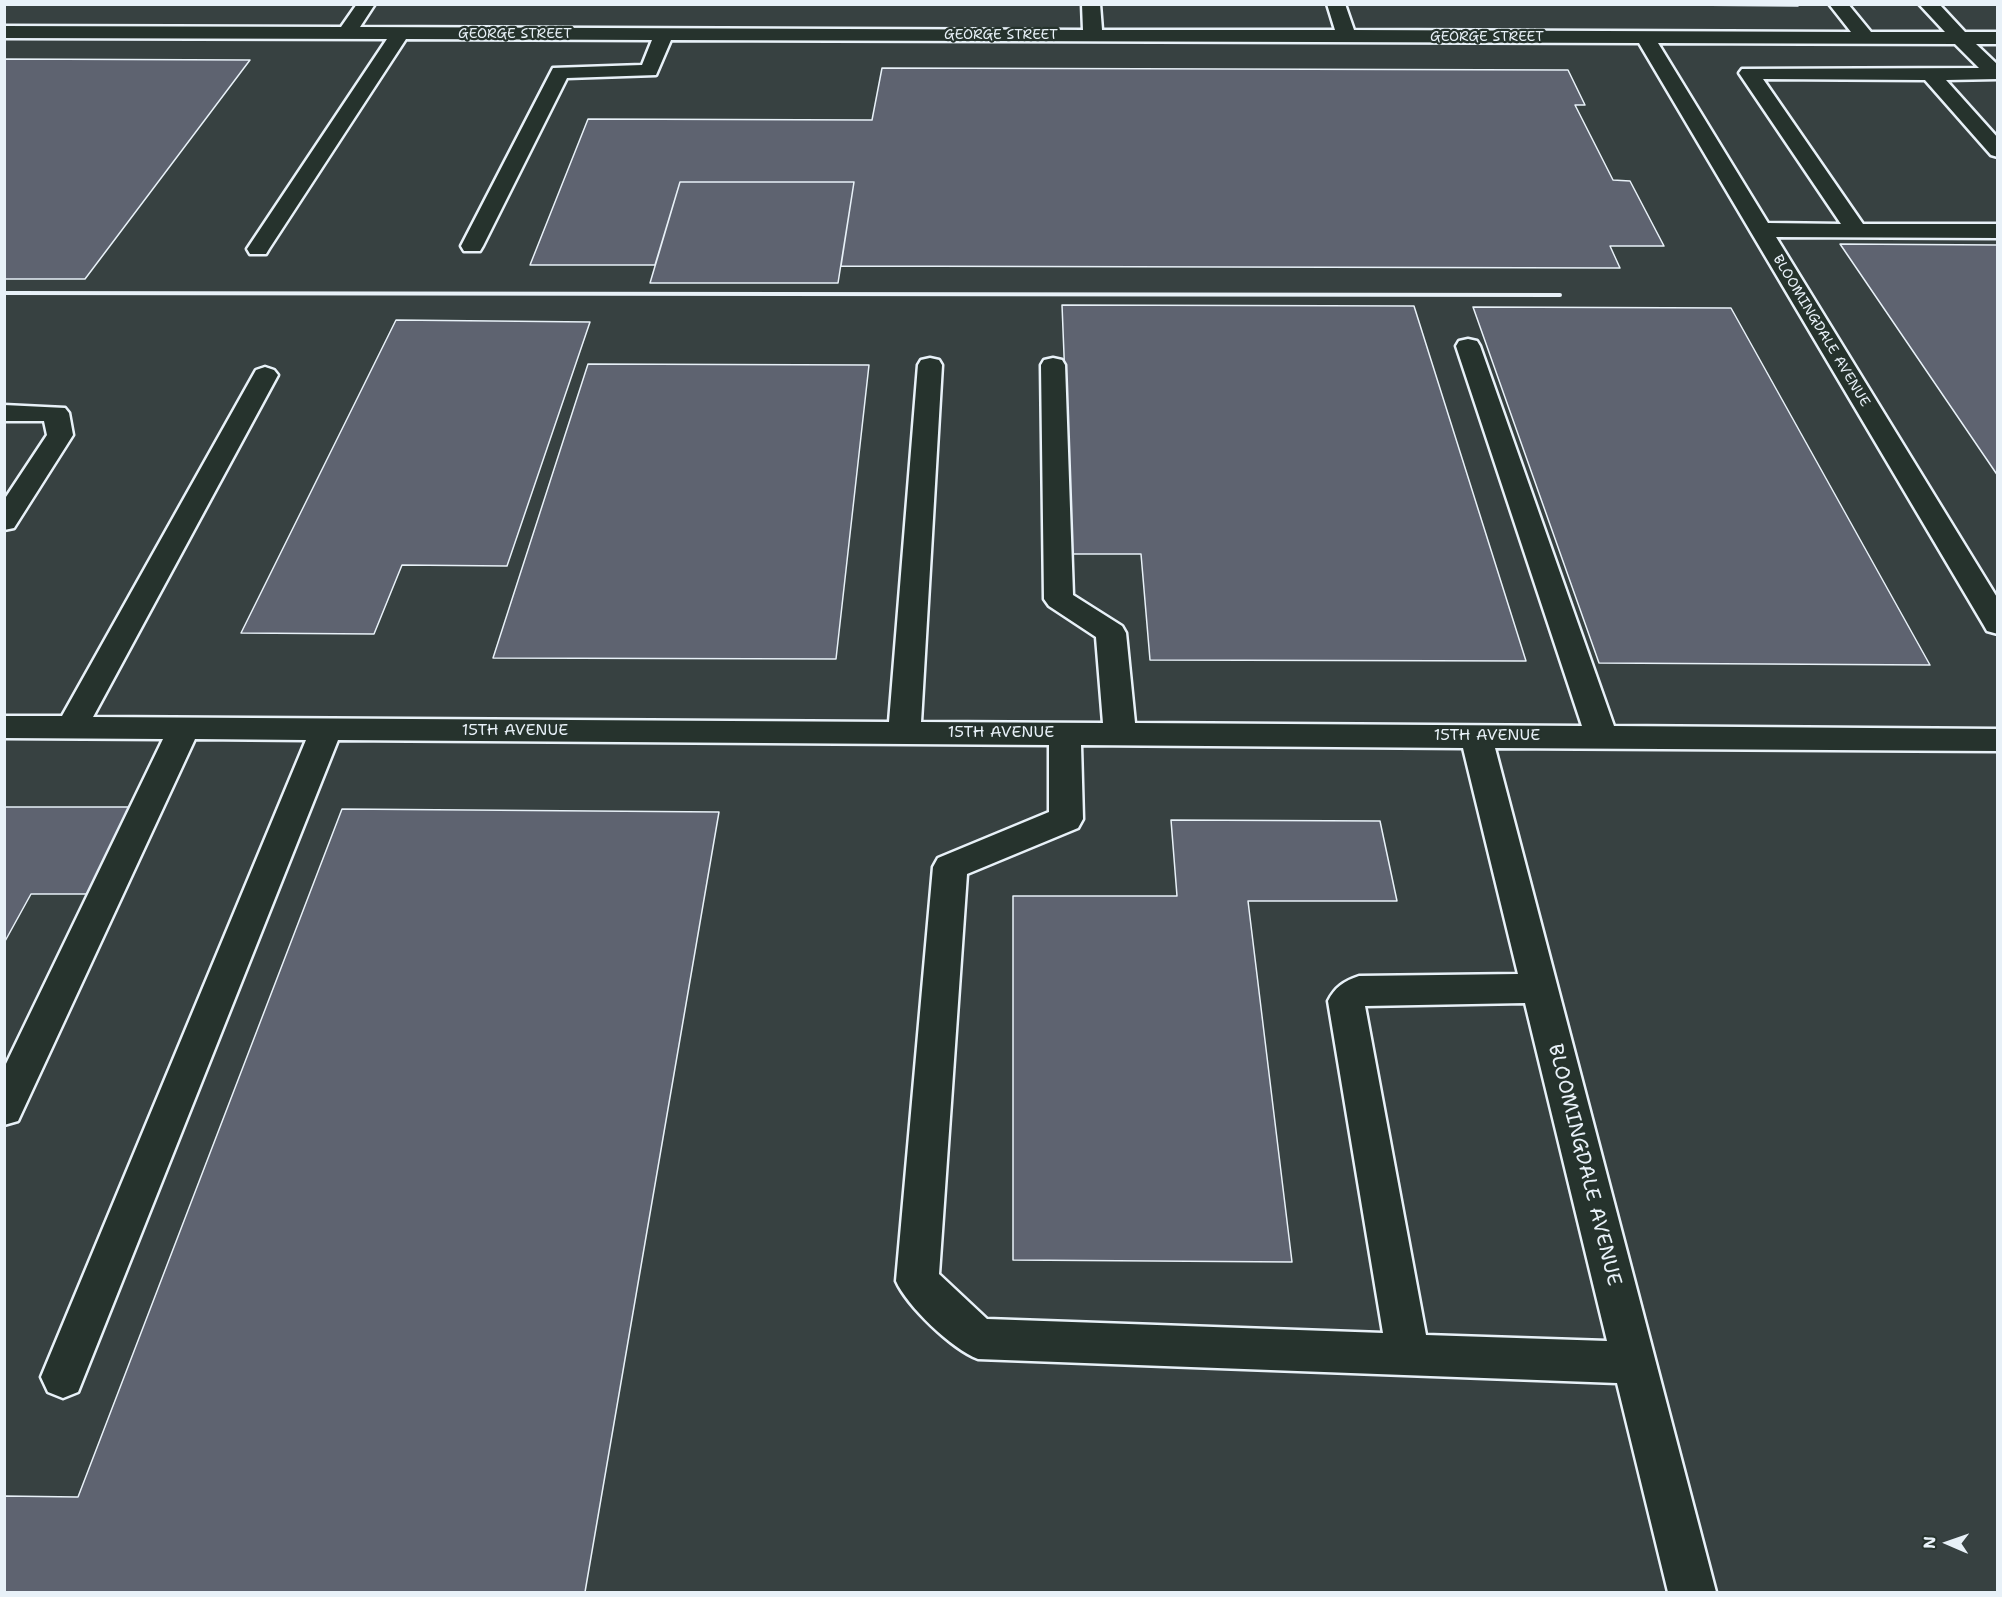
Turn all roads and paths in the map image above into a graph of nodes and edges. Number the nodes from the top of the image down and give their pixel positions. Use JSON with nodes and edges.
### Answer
{"nodes":[{"id":1,"x":366,"y":4,"type":"edge"},
{"id":2,"x":1090,"y":4,"type":"edge"},
{"id":3,"x":1336,"y":4,"type":"edge"},
{"id":4,"x":1838,"y":4,"type":"edge"},
{"id":5,"x":1928,"y":4,"type":"edge"},
{"id":6,"x":4,"y":32,"type":"edge"},
{"id":7,"x":347,"y":33,"type":"junction"},
{"id":8,"x":400,"y":34,"type":"junction"},
{"id":9,"x":664,"y":34,"type":"junction"},
{"id":10,"x":1093,"y":36,"type":"junction"},
{"id":11,"x":1346,"y":36,"type":"junction"},
{"id":12,"x":1645,"y":37,"type":"junction"},
{"id":13,"x":1866,"y":38,"type":"junction"},
{"id":14,"x":1959,"y":38,"type":"junction"},
{"id":15,"x":1998,"y":38,"type":"edge"},
{"id":16,"x":1929,"y":74,"type":"junction"},
{"id":17,"x":1996,"y":76,"type":"edge"},
{"id":18,"x":1998,"y":151,"type":"edge"},
{"id":19,"x":1760,"y":230,"type":"junction"},
{"id":20,"x":1857,"y":230,"type":"junction"},
{"id":21,"x":1998,"y":231,"type":"edge"},
{"id":22,"x":472,"y":246,"type":"dead end"},
{"id":23,"x":258,"y":249,"type":"dead end"},
{"id":24,"x":1468,"y":346,"type":"dead end"},
{"id":25,"x":930,"y":365,"type":"dead end"},
{"id":26,"x":1053,"y":365,"type":"dead end"},
{"id":27,"x":265,"y":375,"type":"dead end"},
{"id":28,"x":4,"y":413,"type":"edge"},
{"id":29,"x":4,"y":522,"type":"edge"},
{"id":30,"x":1998,"y":624,"type":"edge"},
{"id":31,"x":4,"y":727,"type":"edge"},
{"id":32,"x":71,"y":728,"type":"junction"},
{"id":33,"x":184,"y":729,"type":"junction"},
{"id":34,"x":326,"y":730,"type":"junction"},
{"id":35,"x":904,"y":733,"type":"junction"},
{"id":36,"x":1065,"y":734,"type":"junction"},
{"id":37,"x":1119,"y":734,"type":"junction"},
{"id":38,"x":1476,"y":736,"type":"junction"},
{"id":39,"x":1602,"y":737,"type":"junction"},
{"id":40,"x":1998,"y":740,"type":"edge"},
{"id":41,"x":1539,"y":988,"type":"junction"},
{"id":42,"x":4,"y":1109,"type":"edge"},
{"id":43,"x":1408,"y":1354,"type":"junction"},
{"id":44,"x":1634,"y":1363,"type":"junction"},
{"id":45,"x":63,"y":1377,"type":"dead end"},
{"id":46,"x":1692,"y":1593,"type":"edge"}],
"edges":[{"from":1,"to":7,"type":"street"},
{"from":2,"to":10,"type":"street"},
{"from":3,"to":11,"type":"street"},
{"from":4,"to":13,"type":"street"},
{"from":5,"to":14,"type":"street"},
{"from":6,"to":7,"type":"street","name":"GEORGE STREET"},
{"from":7,"to":8,"type":"street","name":"GEORGE STREET"},
{"from":8,"to":9,"type":"street","name":"GEORGE STREET"},
{"from":8,"to":23,"type":"street"},
{"from":9,"to":10,"type":"street","name":"GEORGE STREET"},
{"from":9,"to":22,"type":"street"},
{"from":10,"to":11,"type":"street","name":"GEORGE STREET"},
{"from":11,"to":12,"type":"street","name":"GEORGE STREET"},
{"from":12,"to":13,"type":"street","name":"GEORGE STREET"},
{"from":12,"to":19,"type":"street","name":"BLOOMINGDALE AVENUE"},
{"from":13,"to":14,"type":"street","name":"GEORGE STREET"},
{"from":14,"to":15,"type":"street","name":"GEORGE STREET"},
{"from":14,"to":17,"type":"street"},
{"from":16,"to":17,"type":"street"},
{"from":16,"to":18,"type":"street"},
{"from":16,"to":20,"type":"street"},
{"from":19,"to":20,"type":"street"},
{"from":19,"to":30,"type":"street","name":"BLOOMINGDALE AVENUE"},
{"from":20,"to":21,"type":"street"},
{"from":24,"to":39,"type":"street"},
{"from":25,"to":35,"type":"street"},
{"from":26,"to":37,"type":"street"},
{"from":27,"to":32,"type":"street"},
{"from":28,"to":29,"type":"street"},
{"from":31,"to":32,"type":"street","name":"15TH AVENUE"},
{"from":32,"to":33,"type":"street","name":"15TH AVENUE"},
{"from":33,"to":34,"type":"street","name":"15TH AVENUE"},
{"from":33,"to":42,"type":"street"},
{"from":34,"to":35,"type":"street","name":"15TH AVENUE"},
{"from":34,"to":45,"type":"street"},
{"from":35,"to":36,"type":"street","name":"15TH AVENUE"},
{"from":36,"to":37,"type":"street","name":"15TH AVENUE"},
{"from":36,"to":43,"type":"street"},
{"from":37,"to":38,"type":"street","name":"15TH AVENUE"},
{"from":38,"to":39,"type":"street","name":"15TH AVENUE"},
{"from":38,"to":41,"type":"street","name":"BLOOMINGDALE AVENUE"},
{"from":39,"to":40,"type":"street","name":"15TH AVENUE"},
{"from":41,"to":43,"type":"street"},
{"from":41,"to":44,"type":"street","name":"BLOOMINGDALE AVENUE"},
{"from":43,"to":44,"type":"street"},
{"from":44,"to":46,"type":"street","name":"BLOOMINGDALE AVENUE"}]}
